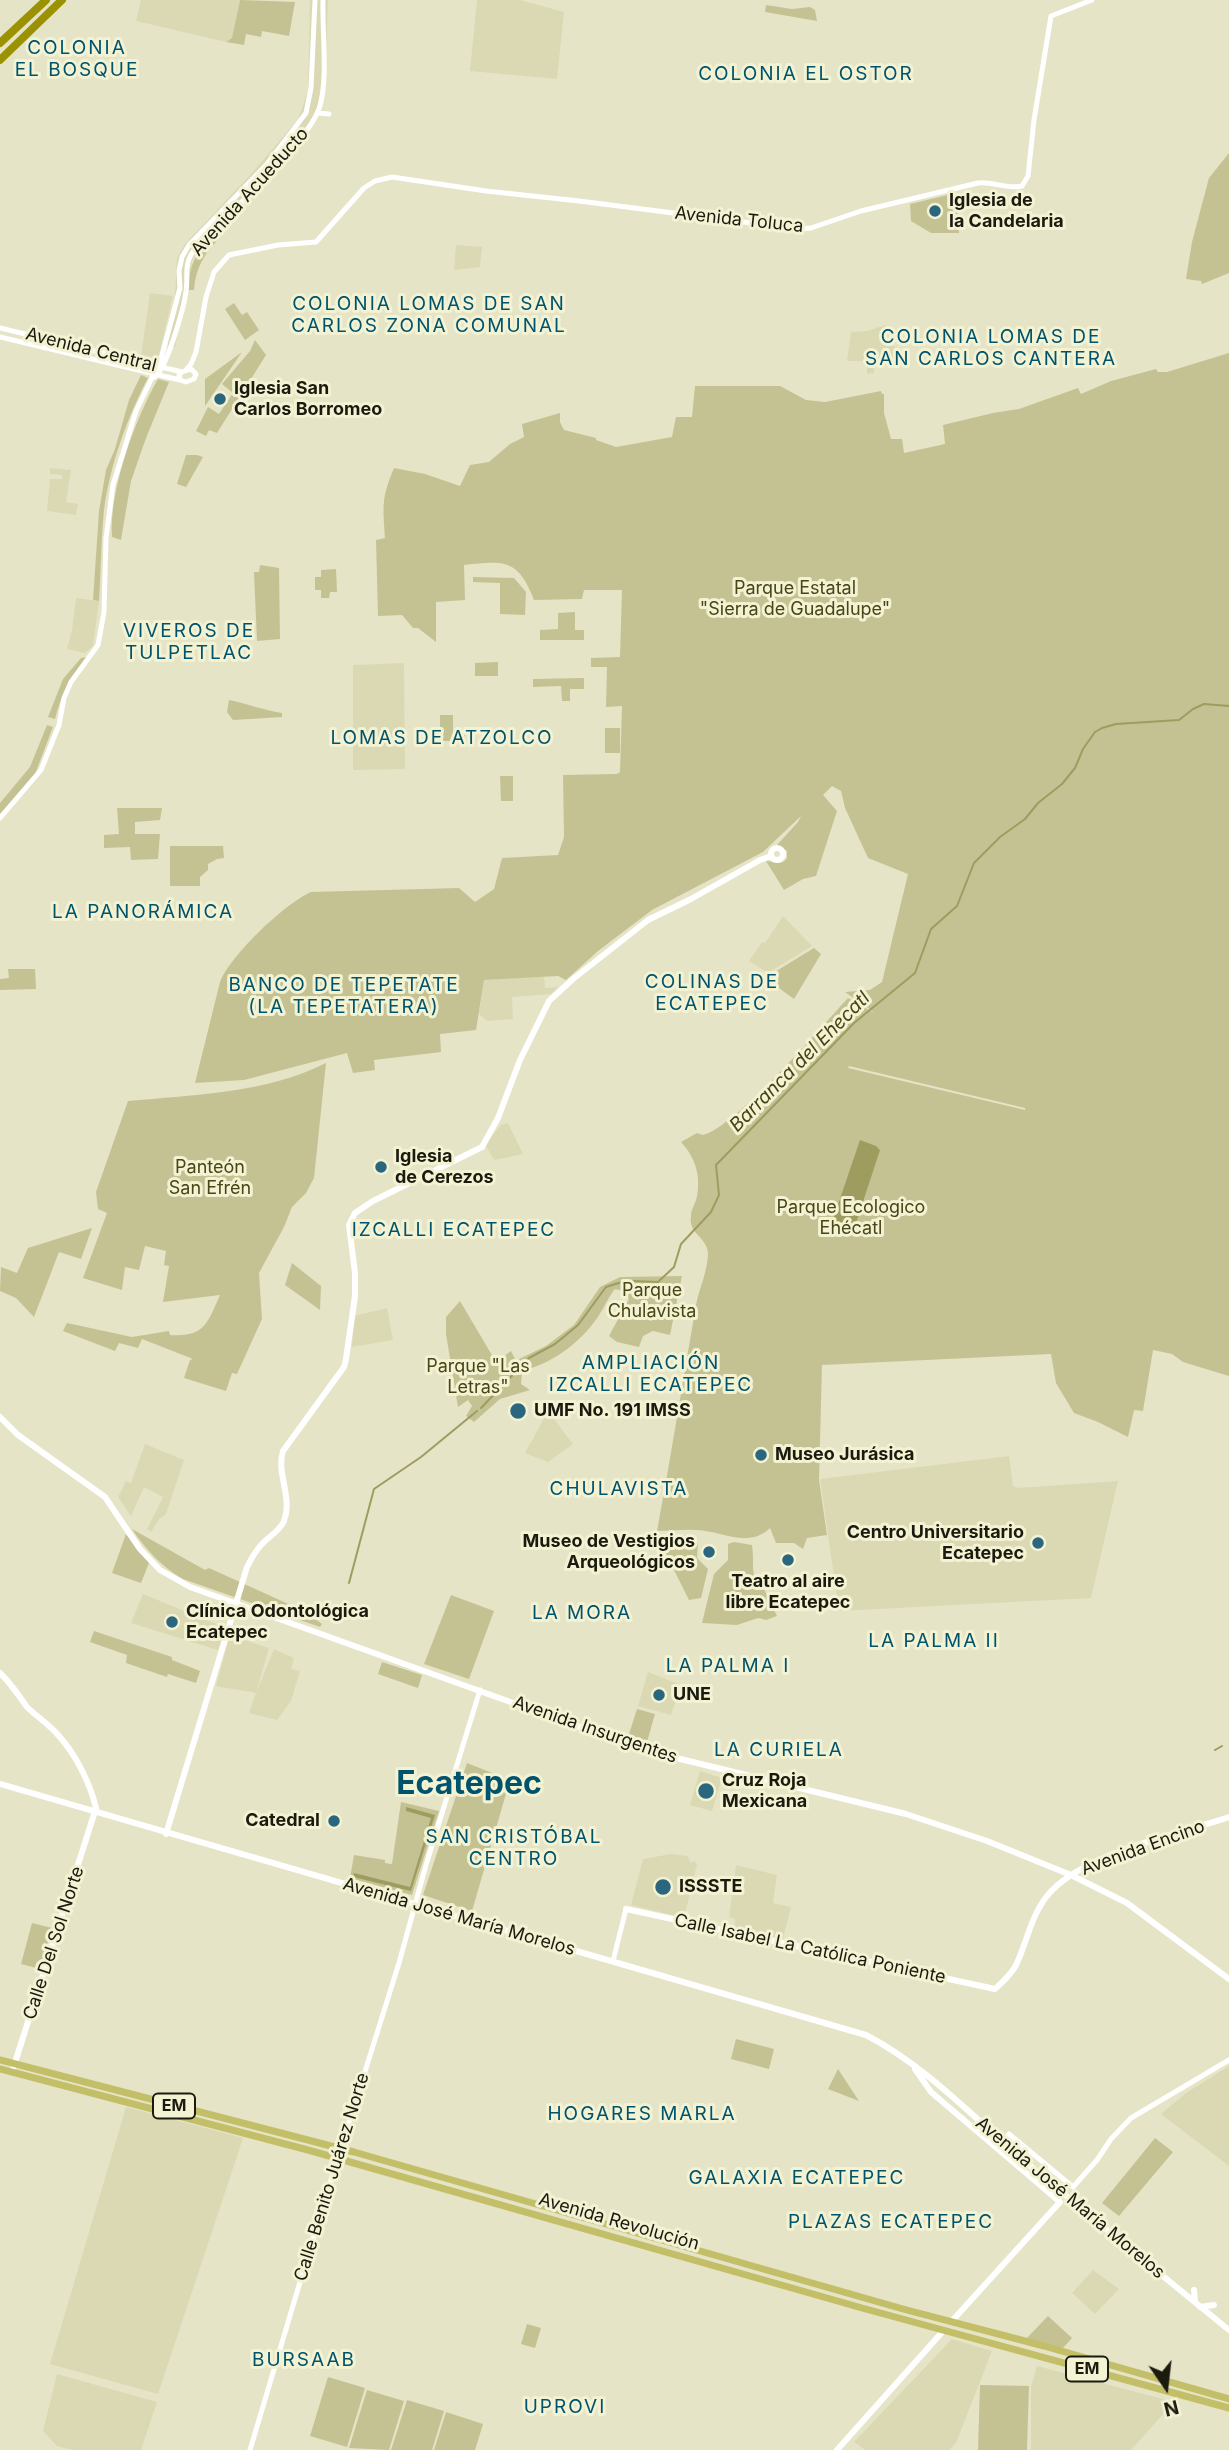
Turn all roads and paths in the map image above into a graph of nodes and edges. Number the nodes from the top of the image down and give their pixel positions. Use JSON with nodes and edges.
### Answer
{"nodes":[{"id":1,"x":46,"y":0,"type":"edge"},
{"id":2,"x":62,"y":0,"type":"edge"},
{"id":3,"x":314,"y":0,"type":"edge"},
{"id":4,"x":323,"y":0,"type":"edge"},
{"id":5,"x":1092,"y":0,"type":"edge"},
{"id":6,"x":0,"y":43,"type":"edge"},
{"id":7,"x":0,"y":60,"type":"edge"},
{"id":8,"x":317,"y":113,"type":"junction"},
{"id":9,"x":329,"y":114,"type":"dead end"},
{"id":10,"x":0,"y":328,"type":"edge"},
{"id":11,"x":0,"y":337,"type":"edge"},
{"id":12,"x":196,"y":352,"type":"junction"},
{"id":13,"x":160,"y":368,"type":"junction"},
{"id":14,"x":184,"y":371,"type":"junction"},
{"id":15,"x":195,"y":371,"type":"junction"},
{"id":16,"x":155,"y":376,"type":"junction"},
{"id":17,"x":180,"y":380,"type":"junction"},
{"id":18,"x":0,"y":818,"type":"edge"},
{"id":19,"x":771,"y":856,"type":"dead end"},
{"id":20,"x":0,"y":1417,"type":"edge"},
{"id":21,"x":237,"y":1604,"type":"junction"},
{"id":22,"x":0,"y":1673,"type":"edge"},
{"id":23,"x":480,"y":1690,"type":"junction"},
{"id":24,"x":0,"y":1784,"type":"edge"},
{"id":25,"x":96,"y":1814,"type":"junction"},
{"id":26,"x":1229,"y":1817,"type":"edge"},
{"id":27,"x":166,"y":1834,"type":"junction"},
{"id":28,"x":1070,"y":1875,"type":"junction"},
{"id":29,"x":415,"y":1904,"type":"junction"},
{"id":30,"x":626,"y":1909,"type":"joint"},
{"id":31,"x":613,"y":1961,"type":"junction"},
{"id":32,"x":1229,"y":1979,"type":"edge"},
{"id":33,"x":995,"y":1989,"type":"joint"},
{"id":34,"x":0,"y":2060,"type":"edge"},
{"id":35,"x":1229,"y":2060,"type":"edge"},
{"id":36,"x":912,"y":2064,"type":"junction"},
{"id":37,"x":0,"y":2068,"type":"edge"},
{"id":38,"x":13,"y":2068,"type":"junction"},
{"id":39,"x":1003,"y":2142,"type":"junction"},
{"id":40,"x":341,"y":2149,"type":"junction"},
{"id":41,"x":338,"y":2159,"type":"junction"},
{"id":42,"x":1062,"y":2199,"type":"junction"},
{"id":43,"x":544,"y":2207,"type":"junction"},
{"id":44,"x":542,"y":2217,"type":"junction"},
{"id":45,"x":1194,"y":2290,"type":"dead end"},
{"id":46,"x":1197,"y":2304,"type":"junction"},
{"id":47,"x":1214,"y":2305,"type":"dead end"},
{"id":48,"x":953,"y":2321,"type":"junction"},
{"id":49,"x":944,"y":2330,"type":"junction"},
{"id":50,"x":1229,"y":2330,"type":"edge"},
{"id":51,"x":1229,"y":2399,"type":"edge"},
{"id":52,"x":1229,"y":2408,"type":"edge"},
{"id":53,"x":250,"y":2450,"type":"edge"},
{"id":54,"x":837,"y":2450,"type":"edge"}],
"edges":[{"from":1,"to":6,"type":"highway"},
{"from":2,"to":7,"type":"highway"},
{"from":3,"to":13,"type":"street","name":"Avenida Acueducto"},
{"from":4,"to":8,"type":"street","name":"Avenida Acueducto"},
{"from":5,"to":12,"type":"street","name":"Avenida Toluca"},
{"from":8,"to":9,"type":"street"},
{"from":8,"to":13,"type":"street","name":"Avenida Acueducto"},
{"from":10,"to":13,"type":"street","name":"Avenida Central"},
{"from":11,"to":16,"type":"street","name":"Avenida Central"},
{"from":12,"to":14,"type":"street"},
{"from":12,"to":15,"type":"street"},
{"from":13,"to":14,"type":"street","name":"Avenida Central"},
{"from":13,"to":16,"type":"street","name":"Avenida Acueducto"},
{"from":14,"to":15,"type":"street","name":"Avenida Central"},
{"from":14,"to":17,"type":"street"},
{"from":15,"to":17,"type":"street"},
{"from":16,"to":17,"type":"street","name":"Avenida Central"},
{"from":16,"to":18,"type":"street","name":"Avenida Acueducto"},
{"from":19,"to":21,"type":"main road"},
{"from":20,"to":21,"type":"main road","name":"Avenida Insurgentes"},
{"from":21,"to":23,"type":"main road","name":"Avenida Insurgentes"},
{"from":21,"to":27,"type":"main road"},
{"from":22,"to":25,"type":"main road"},
{"from":23,"to":28,"type":"main road","name":"Avenida Insurgentes"},
{"from":23,"to":29,"type":"street","name":"Calle Benito Juárez Norte"},
{"from":24,"to":25,"type":"main road","name":"Avenida José María Morelos"},
{"from":25,"to":27,"type":"main road","name":"Avenida José María Morelos"},
{"from":25,"to":38,"type":"main road","name":"Calle Del Sol Norte"},
{"from":26,"to":28,"type":"main road","name":"Avenida Encino"},
{"from":27,"to":29,"type":"main road","name":"Avenida José María Morelos"},
{"from":28,"to":32,"type":"main road","name":"Avenida Insurgentes"},
{"from":28,"to":33,"type":"main road","name":"Avenida Encino"},
{"from":29,"to":31,"type":"main road","name":"Avenida José María Morelos"},
{"from":29,"to":40,"type":"street","name":"Calle Benito Juárez Norte"},
{"from":30,"to":31,"type":"street"},
{"from":30,"to":33,"type":"main road","name":"Calle Isabel La Católica Poniente"},
{"from":31,"to":36,"type":"main road","name":"Avenida José María Morelos"},
{"from":34,"to":38,"type":"main road","name":"Avenida Revolución","number":"EM"},
{"from":35,"to":39,"type":"street"},
{"from":36,"to":39,"type":"main road","name":"Avenida José María Morelos"},
{"from":36,"to":42,"type":"main road","name":"Avenida José María Morelos"},
{"from":37,"to":38,"type":"main road","name":"Avenida Revolución","number":"EM"},
{"from":38,"to":40,"type":"main road","name":"Avenida Revolución","number":"EM"},
{"from":38,"to":41,"type":"main road","name":"Avenida Revolución","number":"EM"},
{"from":39,"to":42,"type":"main road","name":"Avenida José María Morelos"},
{"from":40,"to":41,"type":"street","name":"Calle Benito Juárez Norte"},
{"from":40,"to":43,"type":"main road","name":"Avenida Revolución","number":"EM"},
{"from":41,"to":44,"type":"main road","name":"Avenida Revolución","number":"EM"},
{"from":41,"to":53,"type":"street","name":"Calle Benito Juárez Norte"},
{"from":42,"to":46,"type":"main road","name":"Avenida José María Morelos"},
{"from":42,"to":48,"type":"main road"},
{"from":43,"to":44,"type":"street"},
{"from":43,"to":48,"type":"main road","name":"Avenida Revolución","number":"EM"},
{"from":44,"to":49,"type":"main road","name":"Avenida Revolución","number":"EM"},
{"from":45,"to":46,"type":"main road"},
{"from":46,"to":47,"type":"main road"},
{"from":46,"to":50,"type":"main road","name":"Avenida José María Morelos"},
{"from":48,"to":51,"type":"main road","name":"Avenida Revolución","number":"EM"},
{"from":49,"to":52,"type":"main road","name":"Avenida Revolución","number":"EM"},
{"from":49,"to":54,"type":"main road"}]}
